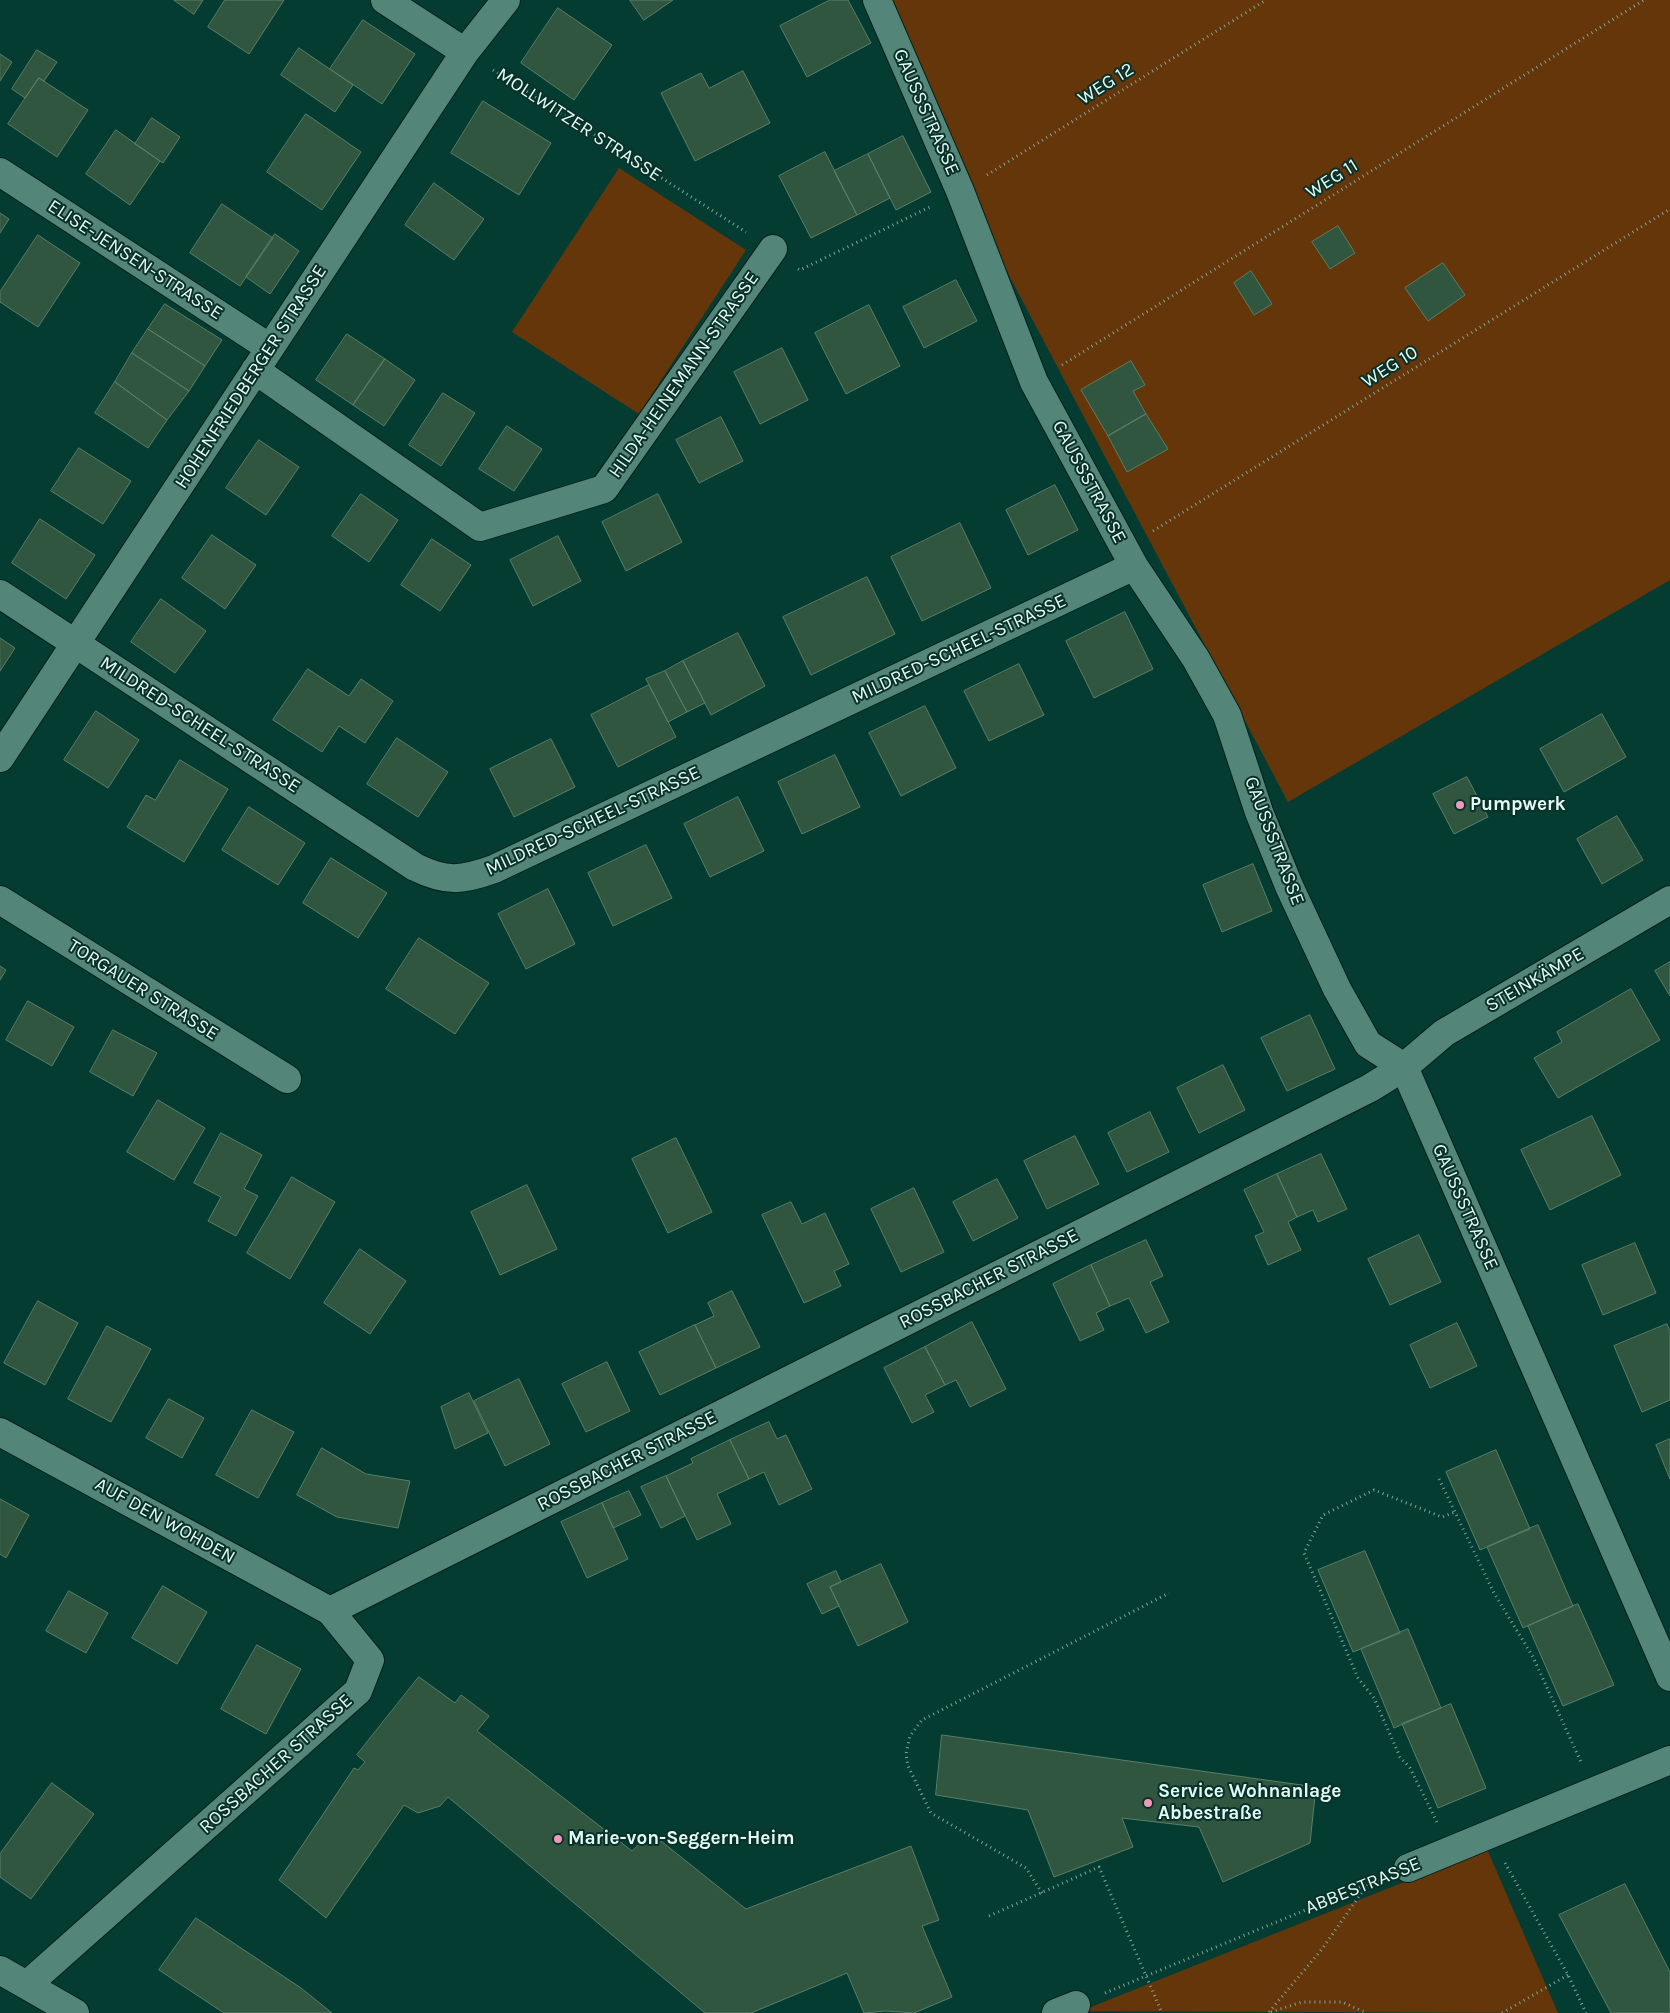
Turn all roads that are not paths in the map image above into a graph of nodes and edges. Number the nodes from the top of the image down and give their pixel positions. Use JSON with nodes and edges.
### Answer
{"nodes":[{"id":1,"x":385,"y":0,"type":"edge"},
{"id":2,"x":506,"y":0,"type":"edge"},
{"id":3,"x":876,"y":0,"type":"edge"},
{"id":4,"x":465,"y":52,"type":"junction"},
{"id":5,"x":0,"y":172,"type":"edge"},
{"id":6,"x":773,"y":249,"type":"road end"},
{"id":7,"x":270,"y":348,"type":"junction"},
{"id":8,"x":255,"y":370,"type":"junction"},
{"id":9,"x":1130,"y":557,"type":"junction"},
{"id":10,"x":0,"y":594,"type":"edge"},
{"id":11,"x":76,"y":642,"type":"junction"},
{"id":12,"x":0,"y":758,"type":"edge"},
{"id":13,"x":0,"y":900,"type":"edge"},
{"id":14,"x":1670,"y":900,"type":"edge"},
{"id":15,"x":1404,"y":1067,"type":"junction"},
{"id":16,"x":287,"y":1079,"type":"dead end"},
{"id":17,"x":0,"y":1432,"type":"edge"},
{"id":18,"x":330,"y":1611,"type":"junction"},
{"id":19,"x":1670,"y":1677,"type":"edge"},
{"id":20,"x":1670,"y":1760,"type":"edge"},
{"id":21,"x":1408,"y":1868,"type":"road end"},
{"id":22,"x":0,"y":1970,"type":"edge"},
{"id":23,"x":28,"y":1984,"type":"junction"},
{"id":24,"x":75,"y":2013,"type":"edge"}],
"edges":[{"from":1,"to":4,"type":"street"},
{"from":2,"to":4,"type":"street","name":"HOHENFRIEDBERGER STRASSE"},
{"from":3,"to":9,"type":"street","name":"GAUSSSTRASSE"},
{"from":4,"to":7,"type":"street","name":"HOHENFRIEDBERGER STRASSE"},
{"from":5,"to":7,"type":"street","name":"ELISE-JENSEN-STRASSE"},
{"from":6,"to":8,"type":"street","name":"HILDA-HEINEMANN-STRASSE"},
{"from":7,"to":8,"type":"street","name":"HOHENFRIEDBERGER STRASSE"},
{"from":8,"to":11,"type":"street","name":"HOHENFRIEDBERGER STRASSE"},
{"from":9,"to":11,"type":"street","name":"MILDRED-SCHEEL-STRASSE"},
{"from":9,"to":15,"type":"street","name":"GAUSSSTRASSE"},
{"from":10,"to":11,"type":"street","name":"MILDRED-SCHEEL-STRASSE"},
{"from":11,"to":12,"type":"street","name":"HOHENFRIEDBERGER STRASSE"},
{"from":13,"to":16,"type":"street","name":"TORGAUER STRASSE"},
{"from":14,"to":15,"type":"street","name":"STEINKÄMPE"},
{"from":15,"to":18,"type":"street","name":"ROSSBACHER STRASSE"},
{"from":15,"to":19,"type":"street","name":"GAUSSSTRASSE"},
{"from":17,"to":18,"type":"street","name":"AUF DEN WOHDEN"},
{"from":18,"to":23,"type":"street","name":"ROSSBACHER STRASSE"},
{"from":20,"to":21,"type":"street","name":"ABBESTRASSE"},
{"from":22,"to":23,"type":"street"},
{"from":23,"to":24,"type":"street"}]}
